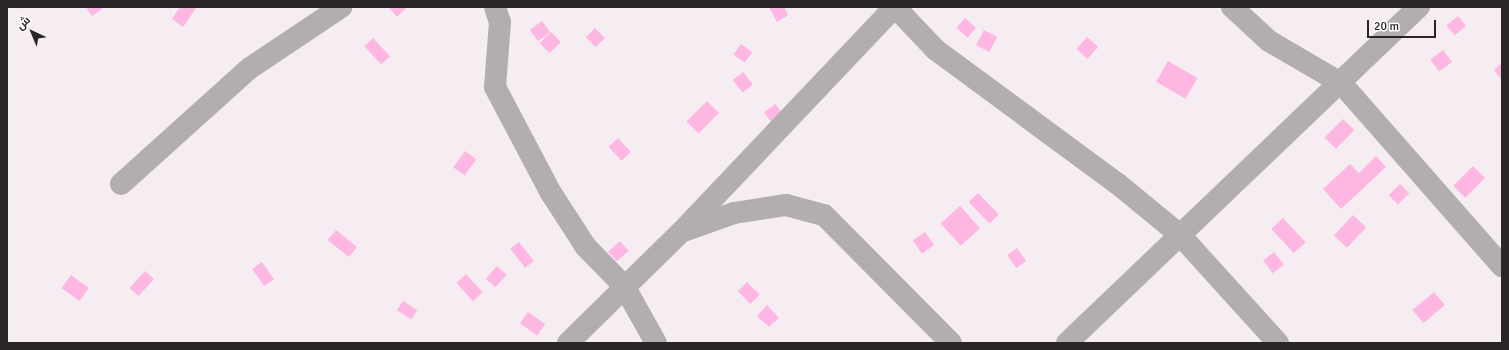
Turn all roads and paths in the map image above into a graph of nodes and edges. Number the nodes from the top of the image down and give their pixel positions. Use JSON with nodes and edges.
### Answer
{"nodes":[{"id":1,"x":341,"y":7,"type":"edge"},
{"id":2,"x":495,"y":7,"type":"edge"},
{"id":3,"x":895,"y":7,"type":"edge"},
{"id":4,"x":1232,"y":7,"type":"edge"},
{"id":5,"x":1419,"y":7,"type":"edge"},
{"id":6,"x":1341,"y":83,"type":"junction"},
{"id":7,"x":121,"y":184,"type":"dead end"},
{"id":8,"x":681,"y":232,"type":"junction"},
{"id":9,"x":1180,"y":235,"type":"junction"},
{"id":10,"x":1502,"y":266,"type":"edge"},
{"id":11,"x":624,"y":286,"type":"junction"},
{"id":12,"x":568,"y":343,"type":"edge"},
{"id":13,"x":656,"y":343,"type":"edge"},
{"id":14,"x":951,"y":343,"type":"edge"},
{"id":15,"x":1067,"y":343,"type":"edge"},
{"id":16,"x":1278,"y":343,"type":"edge"}],
"edges":[{"from":1,"to":7,"type":"street"},
{"from":2,"to":11,"type":"street"},
{"from":3,"to":8,"type":"street"},
{"from":3,"to":9,"type":"street"},
{"from":4,"to":6,"type":"street"},
{"from":5,"to":6,"type":"street"},
{"from":6,"to":9,"type":"street"},
{"from":6,"to":10,"type":"street"},
{"from":8,"to":11,"type":"street"},
{"from":8,"to":14,"type":"street"},
{"from":9,"to":15,"type":"street"},
{"from":9,"to":16,"type":"street"},
{"from":11,"to":12,"type":"street"},
{"from":11,"to":13,"type":"street"}]}
